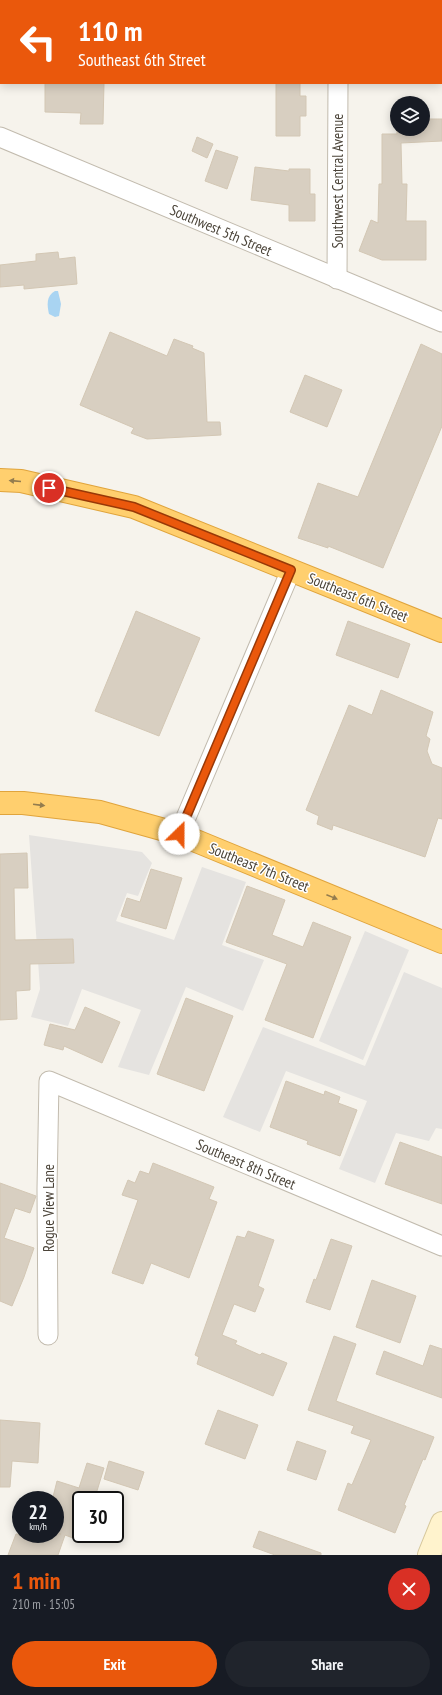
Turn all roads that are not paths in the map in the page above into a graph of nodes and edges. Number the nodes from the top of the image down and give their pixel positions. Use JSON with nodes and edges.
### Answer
{"nodes":[{"id":1,"x":338,"y":84,"type":"edge"},
{"id":2,"x":0,"y":137,"type":"edge"},
{"id":3,"x":337,"y":279,"type":"junction"},
{"id":4,"x":442,"y":322,"type":"edge"},
{"id":5,"x":0,"y":480,"type":"edge"},
{"id":6,"x":291,"y":570,"type":"junction"},
{"id":7,"x":442,"y":631,"type":"edge"},
{"id":8,"x":0,"y":803,"type":"edge"},
{"id":9,"x":179,"y":834,"type":"junction"},
{"id":10,"x":440,"y":943,"type":"edge"},
{"id":11,"x":49,"y":1081,"type":"joint"},
{"id":12,"x":442,"y":1246,"type":"edge"},
{"id":13,"x":48,"y":1335,"type":"dead end"},
{"id":14,"x":442,"y":1523,"type":"edge"},
{"id":15,"x":435,"y":1548,"type":"edge"}],
"edges":[{"from":1,"to":3,"type":"street","name":"Southwest Central Avenue"},
{"from":2,"to":3,"type":"street","name":"Southwest 5th Street"},
{"from":3,"to":4,"type":"street","name":"Southwest 5th Street"},
{"from":6,"to":5,"type":"highway","name":"Southeast 6th Street","one_way":true},
{"from":6,"to":7,"type":"highway","name":"Southeast 6th Street"},
{"from":6,"to":9,"type":"street"},
{"from":8,"to":9,"type":"highway","name":"Southeast 7th Street","one_way":true},
{"from":9,"to":10,"type":"highway","name":"Southeast 7th Street","one_way":true},
{"from":11,"to":12,"type":"street","name":"Southeast 8th Street"},
{"from":11,"to":13,"type":"street","name":"Rogue View Lane"},
{"from":14,"to":15,"type":"street"}]}
